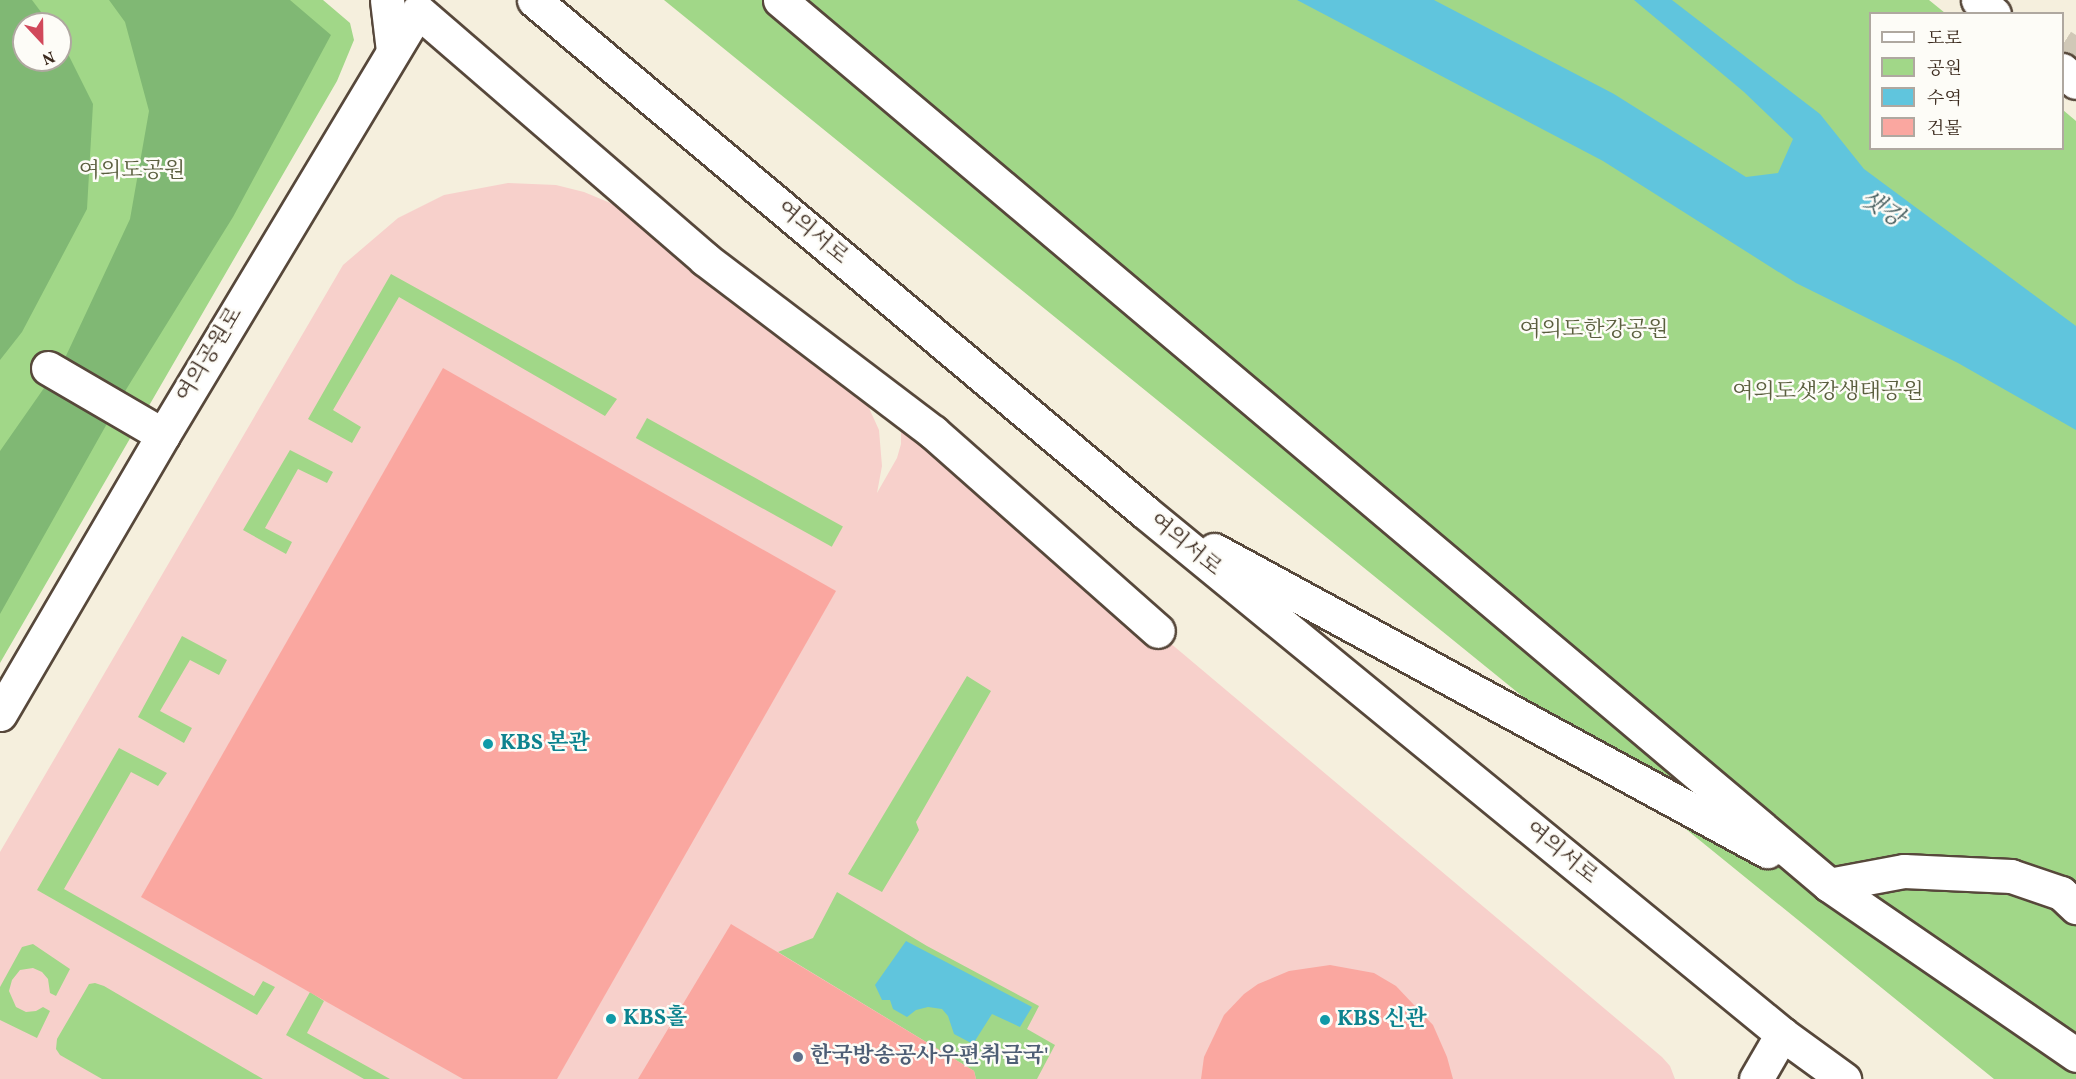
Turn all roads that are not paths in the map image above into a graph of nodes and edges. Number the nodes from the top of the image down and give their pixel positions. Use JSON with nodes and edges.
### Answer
{"nodes":[{"id":1,"x":387,"y":0,"type":"edge"},
{"id":2,"x":534,"y":0,"type":"edge"},
{"id":3,"x":780,"y":0,"type":"edge"},
{"id":4,"x":1978,"y":0,"type":"edge"},
{"id":5,"x":422,"y":6,"type":"edge"},
{"id":6,"x":1992,"y":12,"type":"edge"},
{"id":7,"x":393,"y":51,"type":"junction"},
{"id":8,"x":2064,"y":72,"type":"edge"},
{"id":9,"x":2076,"y":82,"type":"edge"},
{"id":10,"x":48,"y":368,"type":"dead end"},
{"id":11,"x":163,"y":435,"type":"junction"},
{"id":12,"x":1145,"y":512,"type":"junction"},
{"id":13,"x":1158,"y":631,"type":"dead end"},
{"id":14,"x":0,"y":714,"type":"edge"},
{"id":15,"x":1829,"y":885,"type":"junction"},
{"id":16,"x":2076,"y":907,"type":"edge"},
{"id":17,"x":1782,"y":1034,"type":"junction"},
{"id":18,"x":2076,"y":1055,"type":"edge"},
{"id":19,"x":1756,"y":1079,"type":"edge"},
{"id":20,"x":1844,"y":1079,"type":"edge"}],
"edges":[{"from":1,"to":7,"type":"main road"},
{"from":2,"to":12,"type":"main road","name":"여의서로"},
{"from":3,"to":15,"type":"main road"},
{"from":4,"to":6,"type":"main road"},
{"from":5,"to":7,"type":"main road","name":"여의공원로"},
{"from":5,"to":13,"type":"main road"},
{"from":7,"to":11,"type":"main road","name":"여의공원로"},
{"from":8,"to":9,"type":"main road"},
{"from":10,"to":11,"type":"main road"},
{"from":11,"to":14,"type":"main road","name":"여의공원로"},
{"from":12,"to":15,"type":"main road"},
{"from":12,"to":17,"type":"main road","name":"여의서로"},
{"from":15,"to":16,"type":"main road"},
{"from":15,"to":18,"type":"main road"},
{"from":17,"to":19,"type":"main road"},
{"from":17,"to":20,"type":"main road","name":"여의서로"}]}
